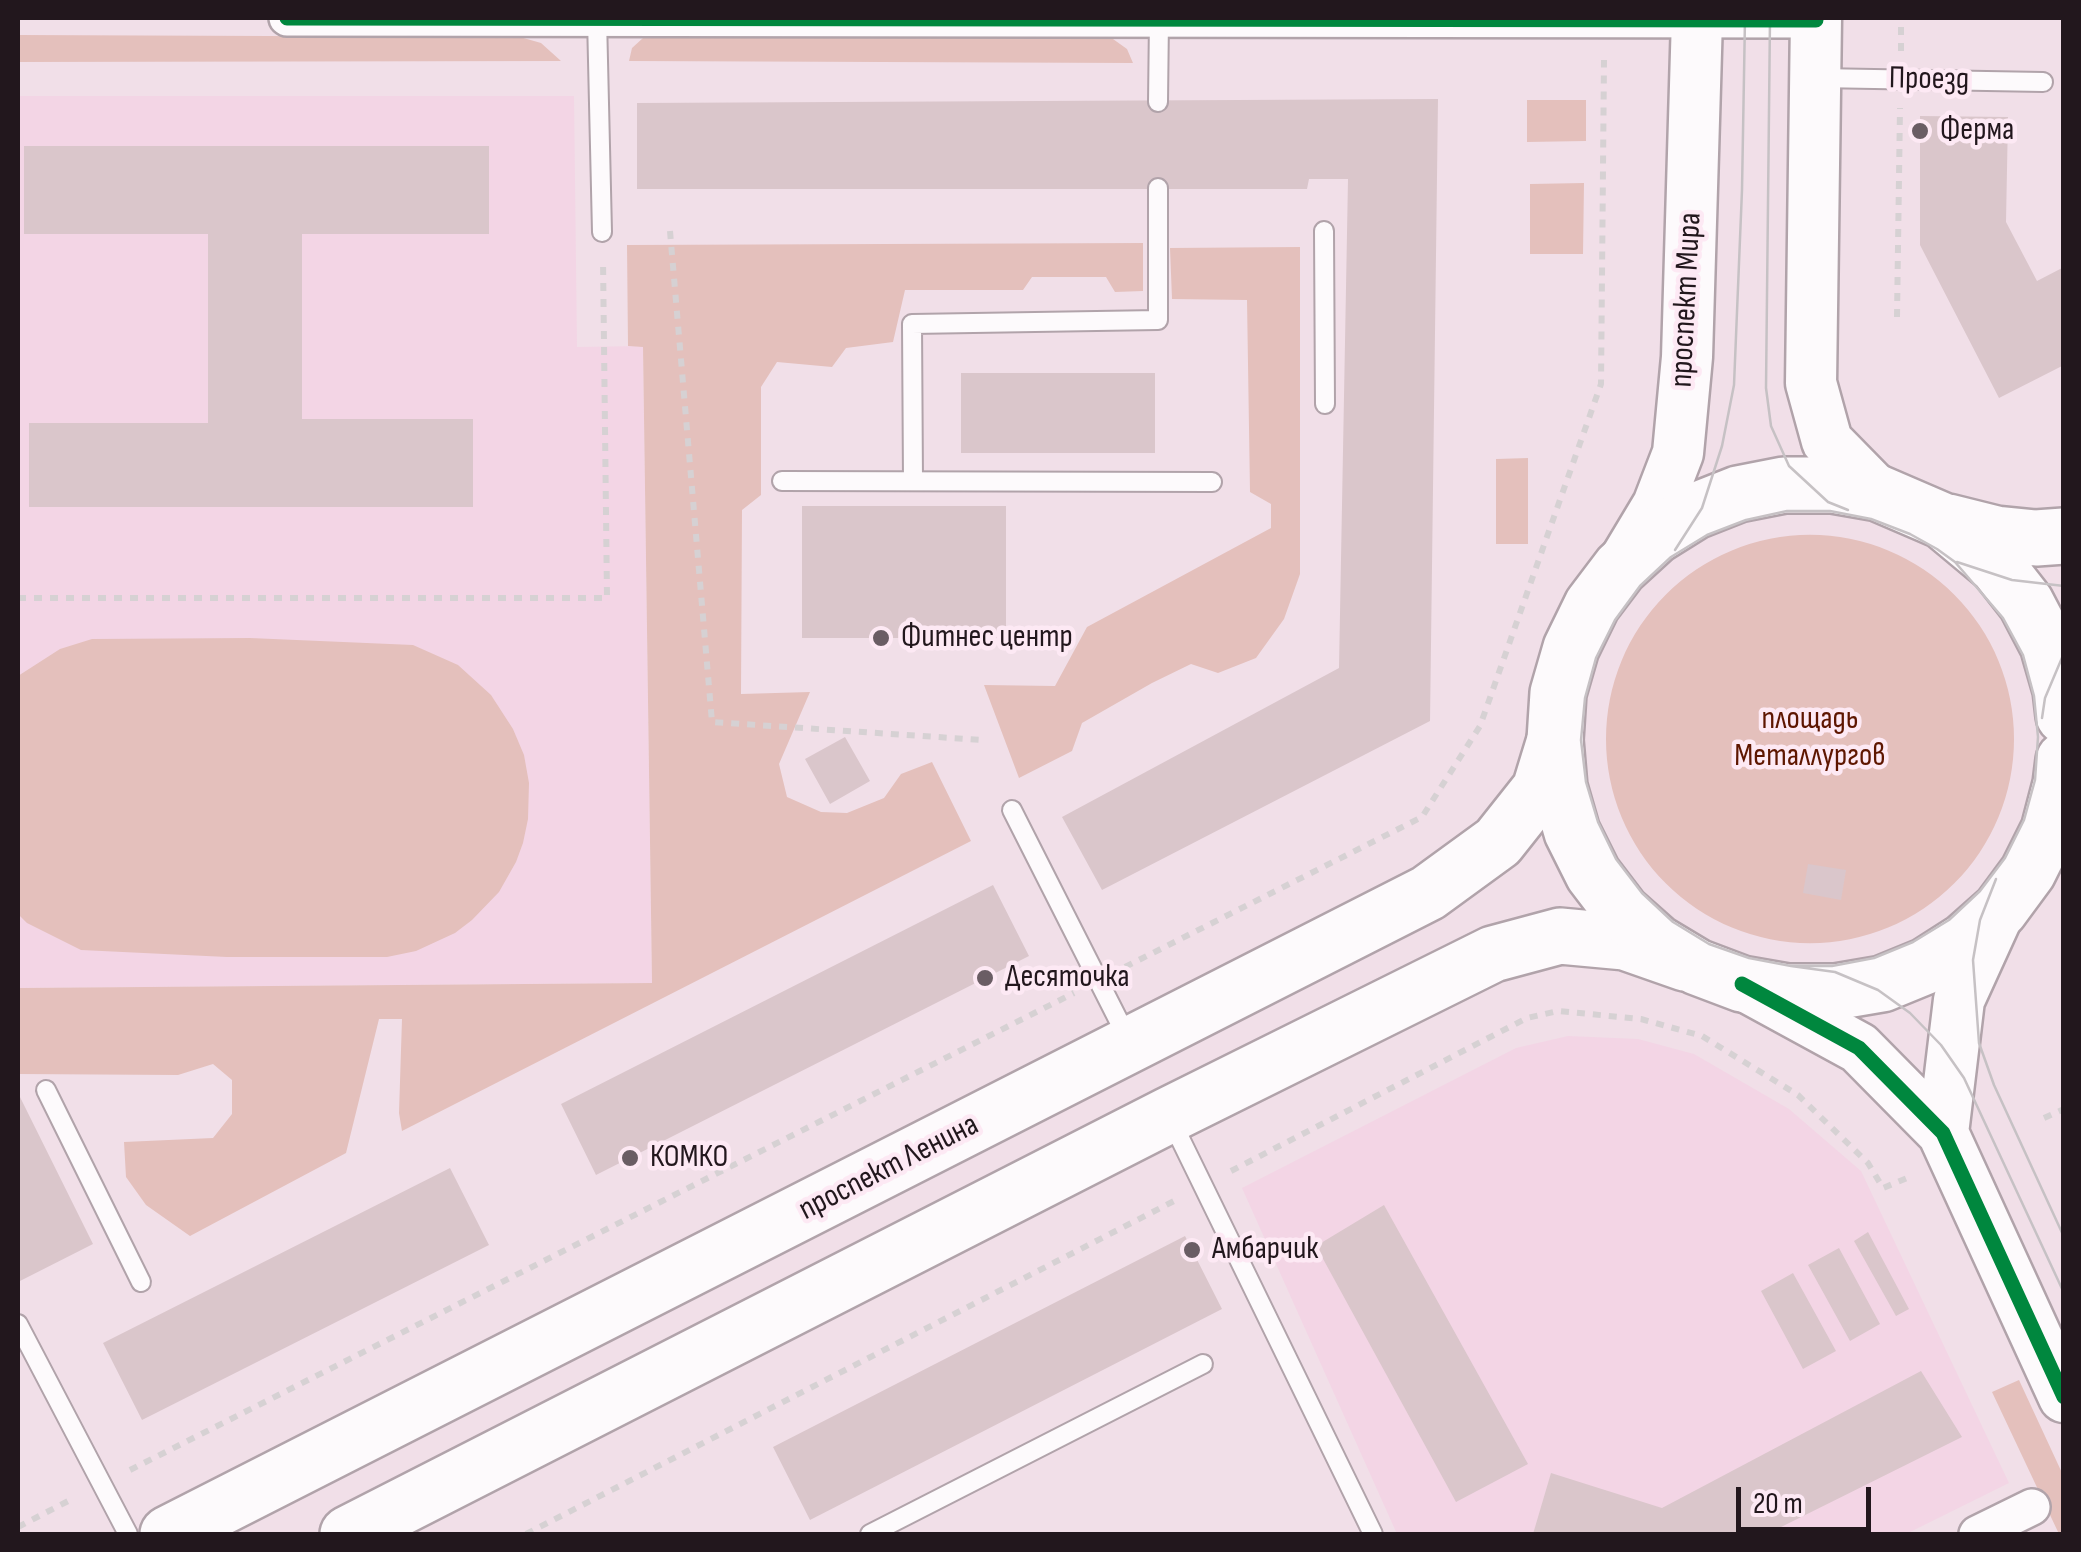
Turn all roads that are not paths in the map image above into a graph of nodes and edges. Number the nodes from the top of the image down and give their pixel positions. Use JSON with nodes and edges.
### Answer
{"nodes":[{"id":1,"x":286,"y":18,"type":"edge"},
{"id":2,"x":346,"y":18,"type":"edge"},
{"id":3,"x":597,"y":18,"type":"edge"},
{"id":4,"x":1209,"y":18,"type":"edge"},
{"id":5,"x":1159,"y":19,"type":"edge"},
{"id":6,"x":1697,"y":19,"type":"edge"},
{"id":7,"x":1816,"y":19,"type":"edge"},
{"id":8,"x":1816,"y":78,"type":"junction"},
{"id":9,"x":2043,"y":82,"type":"dead end"},
{"id":10,"x":1158,"y":102,"type":"dead end"},
{"id":11,"x":1158,"y":188,"type":"dead end"},
{"id":12,"x":1324,"y":231,"type":"dead end"},
{"id":13,"x":602,"y":232,"type":"road end"},
{"id":14,"x":1325,"y":404,"type":"dead end"},
{"id":15,"x":782,"y":481,"type":"dead end"},
{"id":16,"x":912,"y":481,"type":"junction"},
{"id":17,"x":1212,"y":482,"type":"dead end"},
{"id":18,"x":1878,"y":493,"type":"junction"},
{"id":19,"x":1943,"y":521,"type":"junction"},
{"id":20,"x":2064,"y":536,"type":"edge"},
{"id":21,"x":1620,"y":568,"type":"junction"},
{"id":22,"x":2064,"y":716,"type":"edge"},
{"id":23,"x":1554,"y":740,"type":"junction"},
{"id":24,"x":2063,"y":774,"type":"edge"},
{"id":25,"x":1012,"y":810,"type":"dead end"},
{"id":26,"x":2000,"y":910,"type":"junction"},
{"id":27,"x":1720,"y":976,"type":"junction"},
{"id":28,"x":1131,"y":1045,"type":"junction"},
{"id":29,"x":46,"y":1090,"type":"dead end"},
{"id":30,"x":1168,"y":1115,"type":"junction"},
{"id":31,"x":1943,"y":1133,"type":"junction"},
{"id":32,"x":141,"y":1282,"type":"dead end"},
{"id":33,"x":18,"y":1324,"type":"edge"},
{"id":34,"x":1204,"y":1364,"type":"dead end"},
{"id":35,"x":2064,"y":1397,"type":"edge"},
{"id":36,"x":2032,"y":1507,"type":"dead end"},
{"id":37,"x":382,"y":1527,"type":"edge"},
{"id":38,"x":128,"y":1534,"type":"edge"},
{"id":39,"x":168,"y":1534,"type":"edge"},
{"id":40,"x":870,"y":1534,"type":"edge"},
{"id":41,"x":1373,"y":1534,"type":"edge"},
{"id":42,"x":1978,"y":1534,"type":"edge"}],
"edges":[{"from":1,"to":2,"type":"street"},
{"from":2,"to":3,"type":"street"},
{"from":3,"to":5,"type":"street"},
{"from":3,"to":13,"type":"lane"},
{"from":4,"to":5,"type":"street"},
{"from":4,"to":6,"type":"street"},
{"from":5,"to":10,"type":"lane"},
{"from":6,"to":7,"type":"street"},
{"from":6,"to":21,"type":"main road","name":"проспект Мира"},
{"from":7,"to":8,"type":"main road"},
{"from":8,"to":9,"type":"lane","name":"Проезд"},
{"from":8,"to":18,"type":"main road"},
{"from":11,"to":16,"type":"lane"},
{"from":12,"to":14,"type":"lane"},
{"from":15,"to":16,"type":"lane"},
{"from":16,"to":17,"type":"lane"},
{"from":18,"to":19,"type":"main road"},
{"from":18,"to":21,"type":"main road"},
{"from":19,"to":20,"type":"main road"},
{"from":19,"to":22,"type":"main road"},
{"from":21,"to":23,"type":"main road"},
{"from":23,"to":27,"type":"main road"},
{"from":23,"to":28,"type":"main road","name":"проспект Ленина"},
{"from":24,"to":26,"type":"main road"},
{"from":25,"to":28,"type":"lane"},
{"from":26,"to":27,"type":"main road"},
{"from":26,"to":31,"type":"main road"},
{"from":27,"to":30,"type":"main road"},
{"from":27,"to":31,"type":"main road"},
{"from":28,"to":39,"type":"main road","name":"проспект Ленина"},
{"from":29,"to":32,"type":"lane"},
{"from":30,"to":37,"type":"main road"},
{"from":30,"to":41,"type":"lane"},
{"from":31,"to":35,"type":"main road"},
{"from":33,"to":38,"type":"lane"},
{"from":34,"to":40,"type":"lane"},
{"from":36,"to":42,"type":"street"}]}
